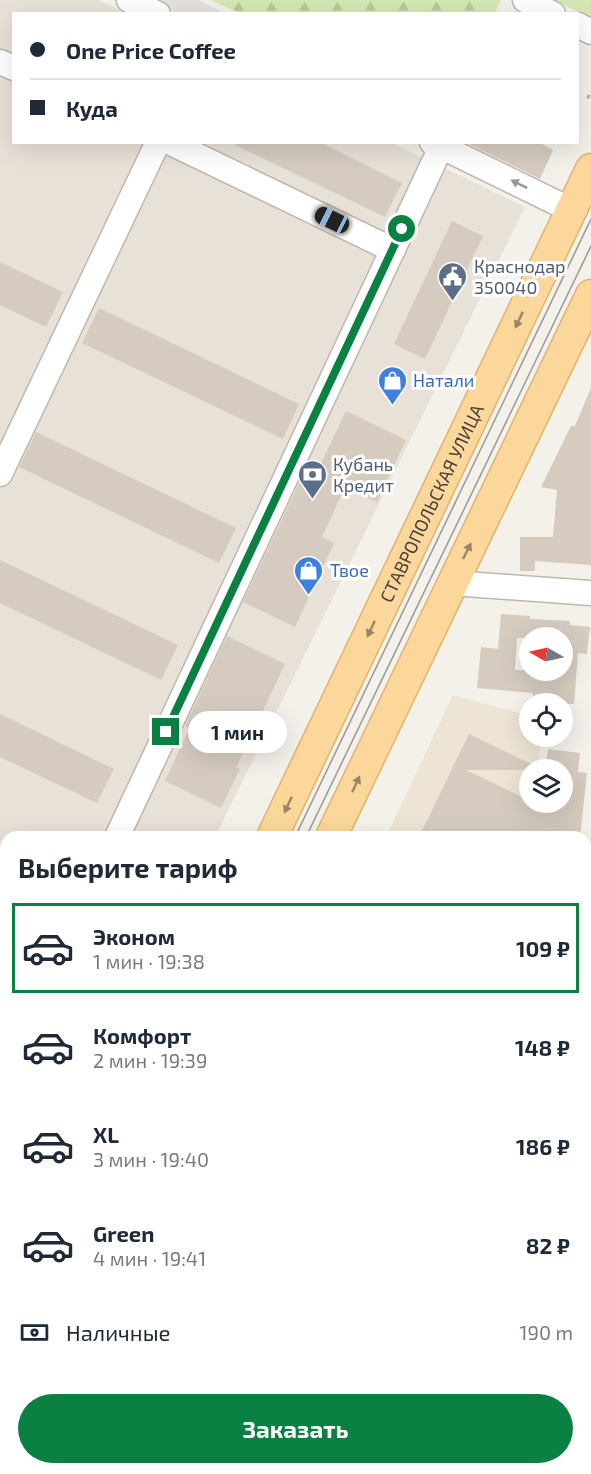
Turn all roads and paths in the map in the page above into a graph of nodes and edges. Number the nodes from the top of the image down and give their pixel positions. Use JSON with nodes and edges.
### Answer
{"nodes":[{"id":1,"x":129,"y":0,"type":"edge"},
{"id":2,"x":525,"y":0,"type":"edge"},
{"id":3,"x":154,"y":12,"type":"edge"},
{"id":4,"x":549,"y":12,"type":"edge"},
{"id":5,"x":157,"y":144,"type":"edge"},
{"id":6,"x":173,"y":144,"type":"edge"},
{"id":7,"x":436,"y":145,"type":"edge"},
{"id":8,"x":591,"y":168,"type":"edge"},
{"id":9,"x":571,"y":210,"type":"junction"},
{"id":10,"x":393,"y":250,"type":"junction"},
{"id":11,"x":591,"y":295,"type":"edge"},
{"id":12,"x":0,"y":474,"type":"edge"},
{"id":13,"x":452,"y":583,"type":"junction"},
{"id":14,"x":591,"y":593,"type":"edge"},
{"id":15,"x":120,"y":831,"type":"edge"},
{"id":16,"x":275,"y":831,"type":"edge"},
{"id":17,"x":334,"y":831,"type":"edge"}],
"edges":[{"from":1,"to":3,"type":"street"},
{"from":2,"to":4,"type":"street"},
{"from":5,"to":12,"type":"street"},
{"from":6,"to":10,"type":"street"},
{"from":9,"to":7,"type":"street","one_way":true},
{"from":7,"to":10,"type":"street"},
{"from":8,"to":9,"type":"main road","name":"СТАВРОПОЛЬСКАЯ УЛИЦА"},
{"from":9,"to":16,"type":"main road","name":"СТАВРОПОЛЬСКАЯ УЛИЦА","one_way":true},
{"from":10,"to":15,"type":"street"},
{"from":13,"to":11,"type":"main road","one_way":true},
{"from":13,"to":14,"type":"street"},
{"from":17,"to":13,"type":"main road","one_way":true}]}
